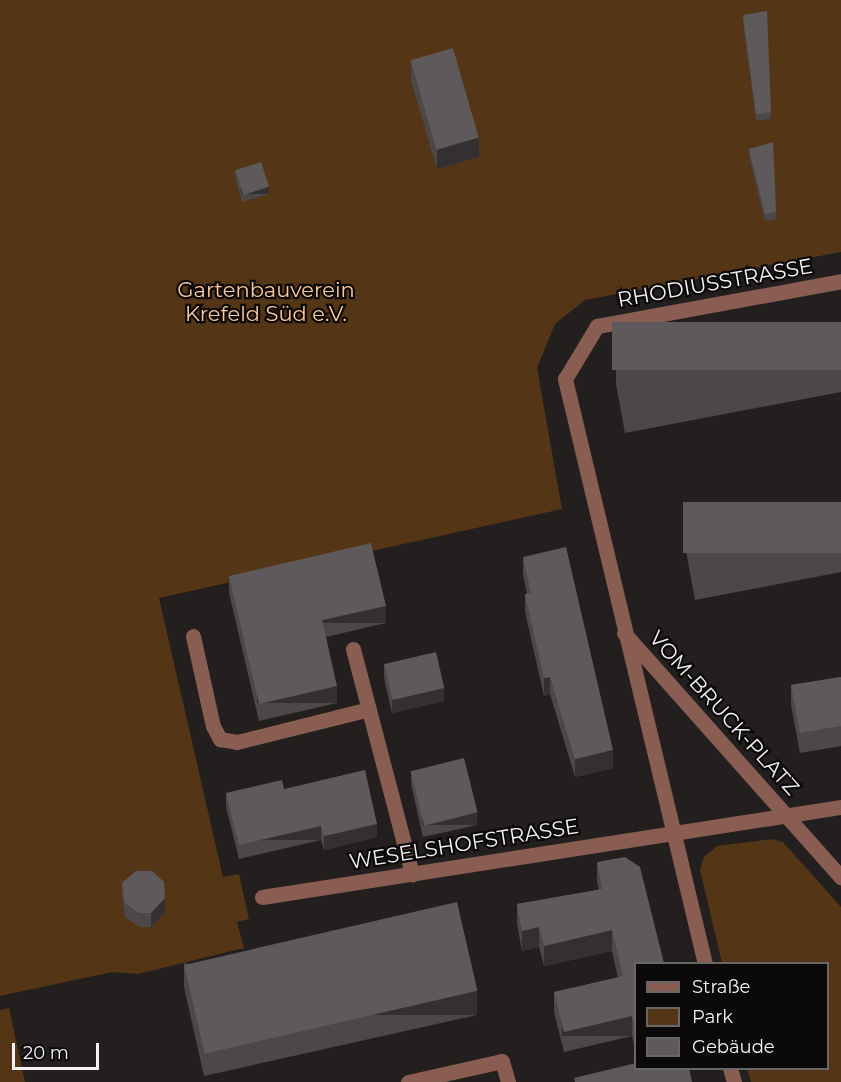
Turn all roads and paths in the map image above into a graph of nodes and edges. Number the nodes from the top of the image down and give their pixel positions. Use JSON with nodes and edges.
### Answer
{"nodes":[{"id":1,"x":841,"y":281,"type":"edge"},
{"id":2,"x":622,"y":630,"type":"junction"},
{"id":3,"x":193,"y":636,"type":"dead end"},
{"id":4,"x":353,"y":649,"type":"dead end"},
{"id":5,"x":369,"y":709,"type":"junction"},
{"id":6,"x":841,"y":807,"type":"edge"},
{"id":7,"x":787,"y":816,"type":"junction"},
{"id":8,"x":672,"y":830,"type":"junction"},
{"id":9,"x":412,"y":874,"type":"junction"},
{"id":10,"x":841,"y":877,"type":"edge"},
{"id":11,"x":262,"y":897,"type":"dead end"},
{"id":12,"x":705,"y":962,"type":"edge"},
{"id":13,"x":408,"y":1082,"type":"edge"},
{"id":14,"x":508,"y":1082,"type":"edge"}],
"edges":[{"from":1,"to":2,"type":"street","name":"RHODIUSSTRASSE"},
{"from":2,"to":7,"type":"street","name":"VOM-BRUCK-PLATZ"},
{"from":2,"to":8,"type":"street","name":"VOM-BRUCK-PLATZ"},
{"from":3,"to":5,"type":"street"},
{"from":4,"to":5,"type":"street"},
{"from":5,"to":9,"type":"street"},
{"from":6,"to":7,"type":"street"},
{"from":7,"to":8,"type":"street","name":"VOM-BRUCK-PLATZ"},
{"from":7,"to":10,"type":"street","name":"VOM-BRUCK-PLATZ"},
{"from":8,"to":9,"type":"street","name":"WESELSHOFSTRASSE"},
{"from":8,"to":12,"type":"street","name":"VOM-BRUCK-PLATZ"},
{"from":9,"to":11,"type":"street","name":"WESELSHOFSTRASSE"},
{"from":13,"to":14,"type":"street"}]}
